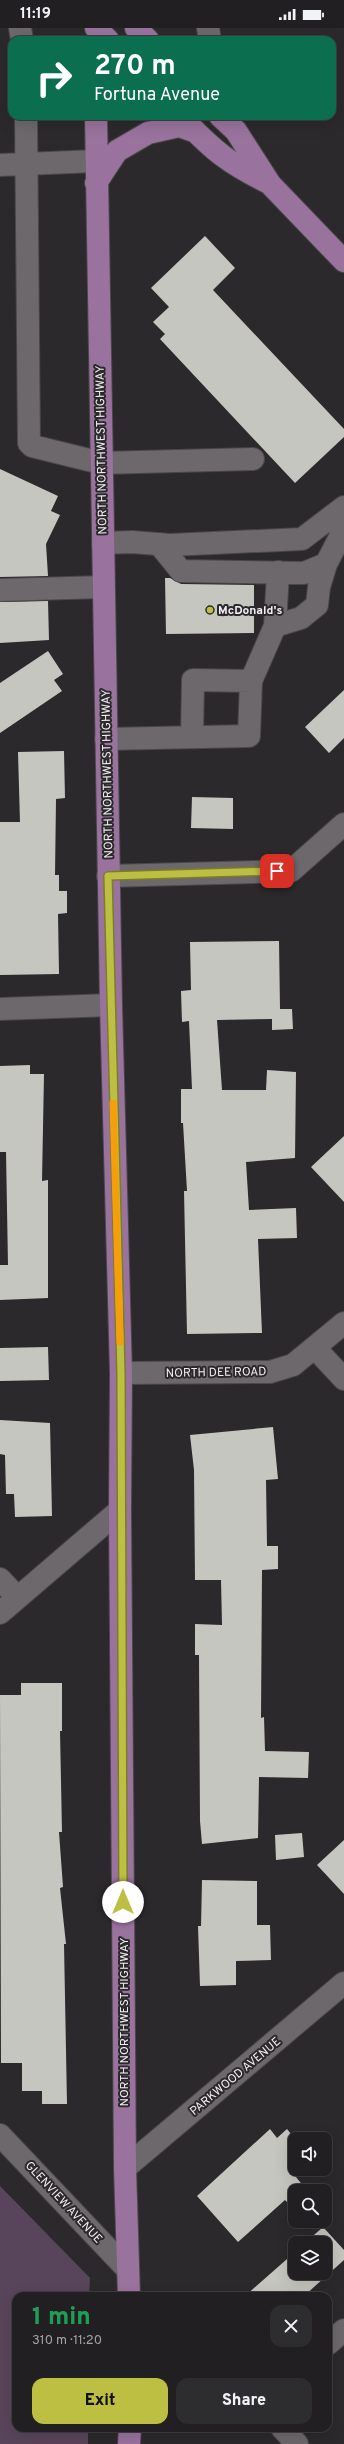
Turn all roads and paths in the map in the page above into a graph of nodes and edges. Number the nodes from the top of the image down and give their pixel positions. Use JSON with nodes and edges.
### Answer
{"nodes":[{"id":1,"x":96,"y":28,"type":"edge"},
{"id":2,"x":136,"y":28,"type":"edge"},
{"id":3,"x":104,"y":36,"type":"edge"},
{"id":4,"x":144,"y":36,"type":"edge"},
{"id":5,"x":26,"y":120,"type":"edge"},
{"id":6,"x":96,"y":120,"type":"edge"},
{"id":7,"x":184,"y":120,"type":"edge"},
{"id":8,"x":224,"y":120,"type":"edge"},
{"id":9,"x":196,"y":132,"type":"junction"},
{"id":10,"x":96,"y":161,"type":"junction"},
{"id":11,"x":28,"y":164,"type":"junction"},
{"id":12,"x":0,"y":165,"type":"edge"},
{"id":13,"x":96,"y":183,"type":"junction"},
{"id":14,"x":270,"y":184,"type":"junction"},
{"id":15,"x":344,"y":261,"type":"edge"},
{"id":16,"x":253,"y":459,"type":"dead end"},
{"id":17,"x":101,"y":463,"type":"junction"},
{"id":18,"x":344,"y":507,"type":"edge"},
{"id":19,"x":103,"y":543,"type":"junction"},
{"id":20,"x":165,"y":545,"type":"junction"},
{"id":21,"x":326,"y":564,"type":"junction"},
{"id":22,"x":278,"y":572,"type":"junction"},
{"id":23,"x":103,"y":587,"type":"junction"},
{"id":24,"x":0,"y":590,"type":"edge"},
{"id":25,"x":275,"y":626,"type":"junction"},
{"id":26,"x":251,"y":680,"type":"junction"},
{"id":27,"x":192,"y":736,"type":"junction"},
{"id":28,"x":106,"y":739,"type":"junction"},
{"id":29,"x":344,"y":824,"type":"edge"},
{"id":30,"x":108,"y":876,"type":"junction"},
{"id":31,"x":111,"y":1005,"type":"junction"},
{"id":32,"x":0,"y":1009,"type":"edge"},
{"id":33,"x":344,"y":1324,"type":"edge"},
{"id":34,"x":315,"y":1348,"type":"junction"},
{"id":35,"x":121,"y":1373,"type":"junction"},
{"id":36,"x":344,"y":1379,"type":"edge"},
{"id":37,"x":120,"y":1510,"type":"junction"},
{"id":38,"x":0,"y":1579,"type":"edge"},
{"id":39,"x":17,"y":1597,"type":"junction"},
{"id":40,"x":0,"y":1613,"type":"edge"},
{"id":41,"x":344,"y":1983,"type":"edge"},
{"id":42,"x":0,"y":2134,"type":"edge"},
{"id":43,"x":125,"y":2168,"type":"junction"},
{"id":44,"x":128,"y":2270,"type":"junction"},
{"id":45,"x":129,"y":2292,"type":"edge"},
{"id":46,"x":344,"y":2330,"type":"edge"},
{"id":47,"x":332,"y":2340,"type":"edge"},
{"id":48,"x":130,"y":2432,"type":"edge"},
{"id":49,"x":286,"y":2432,"type":"edge"},
{"id":50,"x":129,"y":2444,"type":"edge"},
{"id":51,"x":297,"y":2444,"type":"edge"}],
"edges":[{"from":1,"to":3,"type":"main road"},
{"from":2,"to":4,"type":"main road"},
{"from":5,"to":11,"type":"street"},
{"from":6,"to":10,"type":"main road","name":"NORTH NORTHWEST HIGHWAY"},
{"from":7,"to":9,"type":"main road"},
{"from":8,"to":14,"type":"main road"},
{"from":9,"to":13,"type":"main road"},
{"from":9,"to":14,"type":"main road"},
{"from":10,"to":11,"type":"street"},
{"from":10,"to":13,"type":"main road","name":"NORTH NORTHWEST HIGHWAY"},
{"from":11,"to":12,"type":"street"},
{"from":11,"to":17,"type":"street"},
{"from":13,"to":17,"type":"main road","name":"NORTH NORTHWEST HIGHWAY"},
{"from":14,"to":15,"type":"main road"},
{"from":16,"to":17,"type":"street"},
{"from":17,"to":19,"type":"main road","name":"NORTH NORTHWEST HIGHWAY"},
{"from":18,"to":20,"type":"street"},
{"from":18,"to":21,"type":"street"},
{"from":19,"to":20,"type":"street"},
{"from":19,"to":23,"type":"main road","name":"NORTH NORTHWEST HIGHWAY"},
{"from":20,"to":22,"type":"street"},
{"from":21,"to":22,"type":"street"},
{"from":21,"to":25,"type":"street"},
{"from":22,"to":25,"type":"street"},
{"from":23,"to":24,"type":"street"},
{"from":23,"to":28,"type":"main road","name":"NORTH NORTHWEST HIGHWAY"},
{"from":25,"to":26,"type":"street"},
{"from":26,"to":27,"type":"street"},
{"from":26,"to":27,"type":"street"},
{"from":27,"to":28,"type":"street"},
{"from":28,"to":30,"type":"main road","name":"NORTH NORTHWEST HIGHWAY"},
{"from":29,"to":30,"type":"street"},
{"from":30,"to":31,"type":"main road","name":"NORTH NORTHWEST HIGHWAY"},
{"from":31,"to":32,"type":"street"},
{"from":31,"to":35,"type":"main road","name":"NORTH NORTHWEST HIGHWAY"},
{"from":33,"to":34,"type":"street","name":"NORTH DEE ROAD"},
{"from":34,"to":35,"type":"street","name":"NORTH DEE ROAD"},
{"from":34,"to":36,"type":"street"},
{"from":35,"to":37,"type":"main road","name":"NORTH NORTHWEST HIGHWAY"},
{"from":37,"to":39,"type":"street"},
{"from":37,"to":43,"type":"main road","name":"NORTH NORTHWEST HIGHWAY"},
{"from":38,"to":39,"type":"street"},
{"from":39,"to":40,"type":"street"},
{"from":41,"to":43,"type":"street","name":"PARKWOOD AVENUE"},
{"from":42,"to":44,"type":"street","name":"GLENVIEW AVENUE"},
{"from":43,"to":44,"type":"main road","name":"NORTH NORTHWEST HIGHWAY"},
{"from":44,"to":45,"type":"main road","name":"NORTH NORTHWEST HIGHWAY"},
{"from":46,"to":47,"type":"street"},
{"from":48,"to":50,"type":"main road"},
{"from":49,"to":51,"type":"street"}]}
